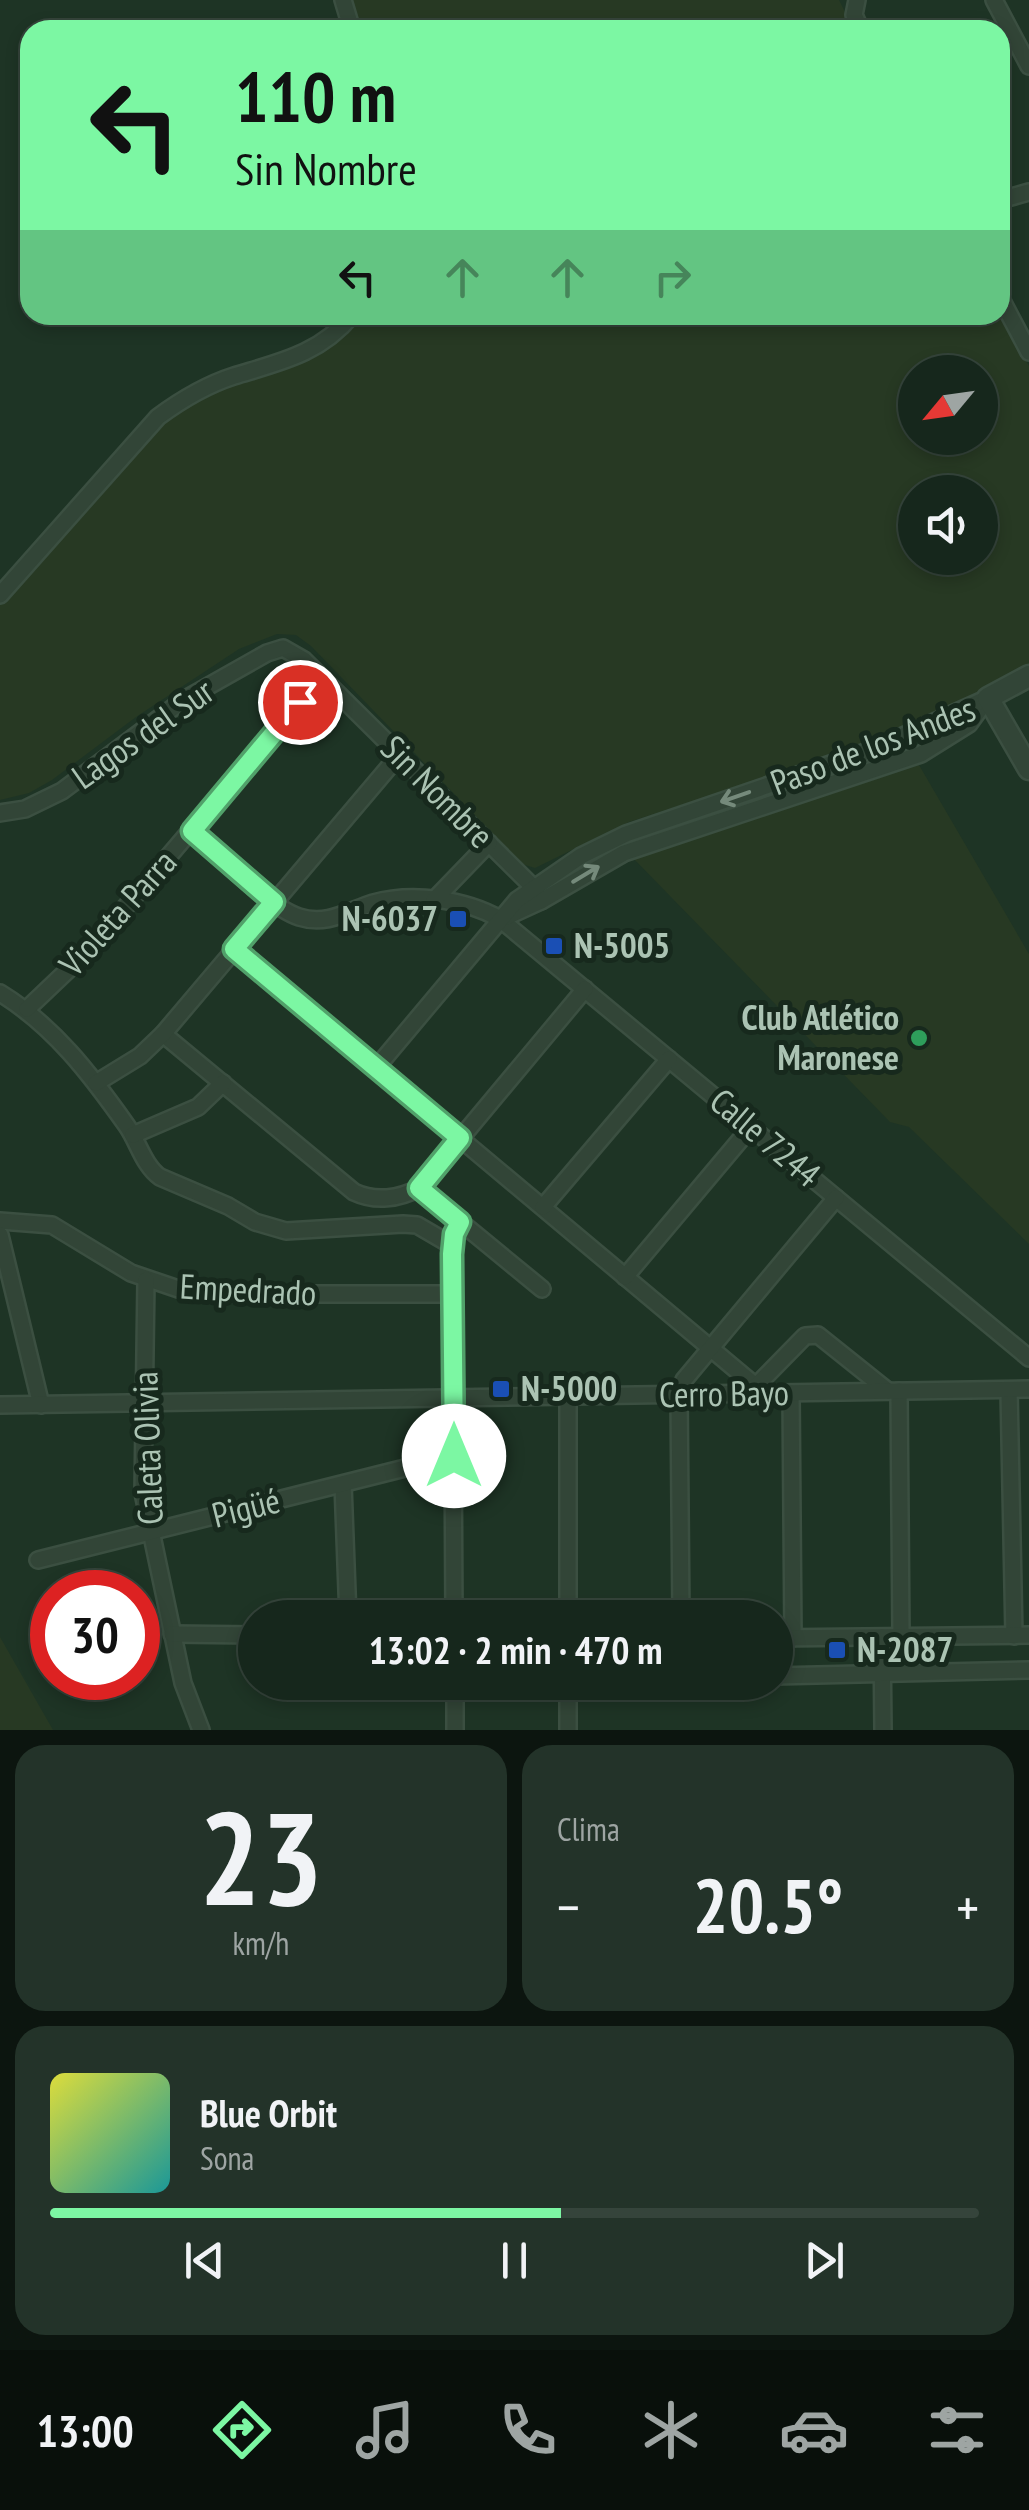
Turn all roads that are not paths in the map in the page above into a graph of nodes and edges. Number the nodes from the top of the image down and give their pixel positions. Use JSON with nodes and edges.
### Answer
{"nodes":[{"id":1,"x":1010,"y":30,"type":"edge"},
{"id":2,"x":1029,"y":66,"type":"edge"},
{"id":3,"x":1010,"y":316,"type":"edge"},
{"id":4,"x":344,"y":325,"type":"edge"},
{"id":5,"x":1029,"y":352,"type":"edge"},
{"id":6,"x":0,"y":595,"type":"edge"},
{"id":7,"x":283,"y":648,"type":"joint"},
{"id":8,"x":1029,"y":676,"type":"edge"},
{"id":9,"x":322,"y":677,"type":"junction"},
{"id":10,"x":988,"y":698,"type":"junction"},
{"id":11,"x":400,"y":754,"type":"junction"},
{"id":12,"x":1029,"y":769,"type":"edge"},
{"id":13,"x":0,"y":813,"type":"edge"},
{"id":14,"x":192,"y":831,"type":"junction"},
{"id":15,"x":488,"y":843,"type":"junction"},
{"id":16,"x":537,"y":894,"type":"junction"},
{"id":17,"x":434,"y":900,"type":"junction"},
{"id":18,"x":274,"y":902,"type":"junction"},
{"id":19,"x":500,"y":919,"type":"junction"},
{"id":20,"x":234,"y":949,"type":"junction"},
{"id":21,"x":585,"y":989,"type":"junction"},
{"id":22,"x":0,"y":993,"type":"edge"},
{"id":23,"x":27,"y":1010,"type":"junction"},
{"id":24,"x":163,"y":1034,"type":"junction"},
{"id":25,"x":669,"y":1059,"type":"junction"},
{"id":26,"x":376,"y":1068,"type":"junction"},
{"id":27,"x":96,"y":1083,"type":"junction"},
{"id":28,"x":223,"y":1084,"type":"junction"},
{"id":29,"x":751,"y":1127,"type":"junction"},
{"id":30,"x":133,"y":1135,"type":"junction"},
{"id":31,"x":460,"y":1138,"type":"junction"},
{"id":32,"x":413,"y":1192,"type":"junction"},
{"id":33,"x":836,"y":1198,"type":"junction"},
{"id":34,"x":542,"y":1207,"type":"junction"},
{"id":35,"x":0,"y":1221,"type":"edge"},
{"id":36,"x":460,"y":1222,"type":"junction"},
{"id":37,"x":0,"y":1234,"type":"edge"},
{"id":38,"x":453,"y":1246,"type":"junction"},
{"id":39,"x":625,"y":1276,"type":"junction"},
{"id":40,"x":146,"y":1280,"type":"junction"},
{"id":41,"x":542,"y":1289,"type":"dead end"},
{"id":42,"x":453,"y":1294,"type":"junction"},
{"id":43,"x":710,"y":1348,"type":"junction"},
{"id":44,"x":1029,"y":1358,"type":"edge"},
{"id":45,"x":1029,"y":1389,"type":"edge"},
{"id":46,"x":760,"y":1390,"type":"junction"},
{"id":47,"x":1009,"y":1390,"type":"junction"},
{"id":48,"x":893,"y":1391,"type":"junction"},
{"id":49,"x":791,"y":1393,"type":"junction"},
{"id":50,"x":679,"y":1394,"type":"junction"},
{"id":51,"x":568,"y":1396,"type":"junction"},
{"id":52,"x":453,"y":1398,"type":"junction"},
{"id":53,"x":144,"y":1403,"type":"junction"},
{"id":54,"x":41,"y":1404,"type":"junction"},
{"id":55,"x":0,"y":1405,"type":"edge"},
{"id":56,"x":454,"y":1456,"type":"junction"},
{"id":57,"x":343,"y":1484,"type":"junction"},
{"id":58,"x":1011,"y":1500,"type":"junction"},
{"id":59,"x":1029,"y":1500,"type":"edge"},
{"id":60,"x":150,"y":1532,"type":"junction"},
{"id":61,"x":38,"y":1560,"type":"dead end"},
{"id":62,"x":347,"y":1600,"type":"edge"},
{"id":63,"x":454,"y":1600,"type":"edge"},
{"id":64,"x":568,"y":1600,"type":"edge"},
{"id":65,"x":681,"y":1600,"type":"edge"},
{"id":66,"x":793,"y":1600,"type":"edge"},
{"id":67,"x":172,"y":1634,"type":"junction"},
{"id":68,"x":238,"y":1636,"type":"edge"},
{"id":69,"x":1021,"y":1636,"type":"edge"},
{"id":70,"x":882,"y":1637,"type":"junction"},
{"id":71,"x":901,"y":1637,"type":"junction"},
{"id":72,"x":793,"y":1638,"type":"edge"},
{"id":73,"x":1029,"y":1670,"type":"edge"},
{"id":74,"x":882,"y":1673,"type":"junction"},
{"id":75,"x":793,"y":1675,"type":"edge"},
{"id":76,"x":454,"y":1700,"type":"edge"},
{"id":77,"x":568,"y":1700,"type":"edge"},
{"id":78,"x":201,"y":1730,"type":"edge"},
{"id":79,"x":455,"y":1730,"type":"edge"},
{"id":80,"x":568,"y":1730,"type":"edge"},
{"id":81,"x":883,"y":1730,"type":"edge"}],
"edges":[{"from":1,"to":2,"type":"street"},
{"from":3,"to":5,"type":"street"},
{"from":4,"to":6,"type":"street"},
{"from":7,"to":9,"type":"street","name":"Sin Nombre"},
{"from":7,"to":13,"type":"street","name":"Lagos del Sur"},
{"from":8,"to":10,"type":"street"},
{"from":9,"to":11,"type":"street","name":"Sin Nombre"},
{"from":9,"to":14,"type":"street","name":"Violeta Parra"},
{"from":10,"to":12,"type":"street"},
{"from":10,"to":16,"type":"street","name":"Paso de los Andes"},
{"from":11,"to":15,"type":"street","name":"Sin Nombre"},
{"from":11,"to":18,"type":"street"},
{"from":14,"to":18,"type":"street","name":"Sin Nombre"},
{"from":14,"to":23,"type":"street","name":"Violeta Parra"},
{"from":15,"to":16,"type":"street","name":"Sin Nombre"},
{"from":15,"to":17,"type":"street"},
{"from":16,"to":19,"type":"street","name":"Paso de los Andes"},
{"from":17,"to":18,"type":"street","name":"Sin Nombre"},
{"from":17,"to":19,"type":"street","name":"Sin Nombre"},
{"from":18,"to":20,"type":"street"},
{"from":19,"to":21,"type":"street","name":"Calle 7244"},
{"from":19,"to":26,"type":"street","name":"Paso de los Andes"},
{"from":20,"to":24,"type":"street"},
{"from":20,"to":26,"type":"street"},
{"from":21,"to":25,"type":"street","name":"Calle 7244"},
{"from":21,"to":31,"type":"street"},
{"from":22,"to":23,"type":"street"},
{"from":23,"to":27,"type":"street"},
{"from":24,"to":27,"type":"street"},
{"from":24,"to":28,"type":"street"},
{"from":25,"to":29,"type":"street","name":"Calle 7244"},
{"from":25,"to":34,"type":"street"},
{"from":26,"to":31,"type":"street"},
{"from":27,"to":30,"type":"street"},
{"from":28,"to":30,"type":"street"},
{"from":28,"to":32,"type":"street"},
{"from":29,"to":33,"type":"street","name":"Calle 7244"},
{"from":29,"to":39,"type":"street"},
{"from":30,"to":38,"type":"street"},
{"from":31,"to":32,"type":"street"},
{"from":31,"to":34,"type":"street"},
{"from":32,"to":36,"type":"street"},
{"from":33,"to":43,"type":"street"},
{"from":33,"to":44,"type":"street","name":"Calle 7244"},
{"from":34,"to":39,"type":"street"},
{"from":35,"to":40,"type":"street","name":"Empedrado"},
{"from":36,"to":38,"type":"street"},
{"from":36,"to":41,"type":"street"},
{"from":37,"to":54,"type":"street"},
{"from":38,"to":42,"type":"street"},
{"from":39,"to":43,"type":"street"},
{"from":40,"to":42,"type":"street","name":"Empedrado"},
{"from":40,"to":53,"type":"street","name":"Caleta Olivia"},
{"from":42,"to":52,"type":"street"},
{"from":43,"to":46,"type":"street"},
{"from":43,"to":50,"type":"street"},
{"from":45,"to":47,"type":"street","name":"Cerro Bayo"},
{"from":46,"to":48,"type":"street"},
{"from":46,"to":49,"type":"street","name":"Cerro Bayo"},
{"from":46,"to":50,"type":"street","name":"Cerro Bayo"},
{"from":47,"to":48,"type":"street","name":"Cerro Bayo"},
{"from":47,"to":58,"type":"street"},
{"from":48,"to":49,"type":"street","name":"Cerro Bayo"},
{"from":48,"to":71,"type":"street"},
{"from":49,"to":66,"type":"street"},
{"from":50,"to":51,"type":"street","name":"Cerro Bayo"},
{"from":50,"to":65,"type":"street"},
{"from":51,"to":52,"type":"street","name":"Cerro Bayo"},
{"from":51,"to":64,"type":"street"},
{"from":52,"to":53,"type":"street","name":"Cerro Bayo"},
{"from":52,"to":56,"type":"street"},
{"from":53,"to":54,"type":"street","name":"Cerro Bayo"},
{"from":53,"to":60,"type":"street","name":"Caleta Olivia"},
{"from":54,"to":55,"type":"street","name":"Cerro Bayo"},
{"from":56,"to":57,"type":"street","name":"Pigüé"},
{"from":56,"to":63,"type":"street"},
{"from":57,"to":60,"type":"street","name":"Pigüé"},
{"from":57,"to":62,"type":"street"},
{"from":58,"to":59,"type":"street"},
{"from":58,"to":69,"type":"street"},
{"from":60,"to":61,"type":"street","name":"Pigüé"},
{"from":60,"to":67,"type":"street","name":"Caleta Olivia"},
{"from":67,"to":68,"type":"street"},
{"from":67,"to":78,"type":"street","name":"Caleta Olivia"},
{"from":69,"to":71,"type":"street"},
{"from":70,"to":71,"type":"street"},
{"from":70,"to":72,"type":"street"},
{"from":70,"to":74,"type":"street"},
{"from":73,"to":74,"type":"street"},
{"from":74,"to":75,"type":"street"},
{"from":74,"to":81,"type":"street"},
{"from":76,"to":79,"type":"street"},
{"from":77,"to":80,"type":"street"}]}
